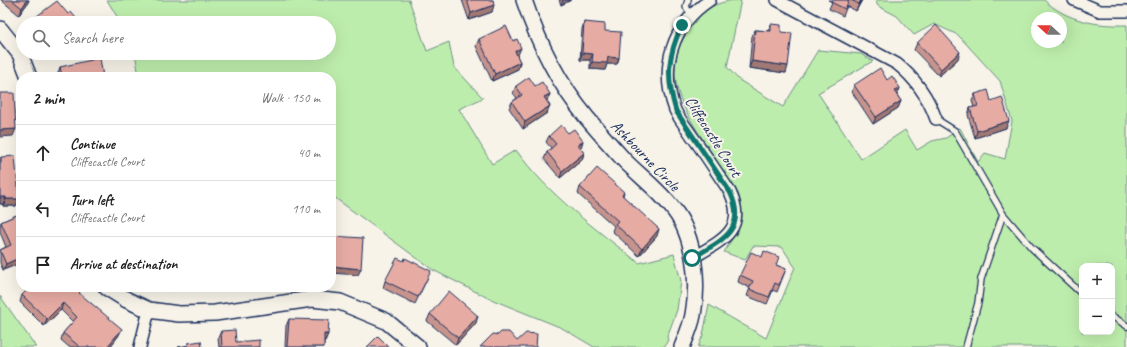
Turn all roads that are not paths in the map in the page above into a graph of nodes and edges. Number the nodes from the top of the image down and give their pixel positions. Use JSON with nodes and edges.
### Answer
{"nodes":[{"id":1,"x":524,"y":0,"type":"edge"},
{"id":2,"x":688,"y":0,"type":"edge"},
{"id":3,"x":710,"y":0,"type":"edge"},
{"id":4,"x":777,"y":0,"type":"edge"},
{"id":5,"x":1074,"y":0,"type":"edge"},
{"id":6,"x":1127,"y":12,"type":"edge"},
{"id":7,"x":691,"y":14,"type":"junction"},
{"id":8,"x":0,"y":29,"type":"edge"},
{"id":9,"x":16,"y":49,"type":"edge"},
{"id":10,"x":22,"y":60,"type":"edge"},
{"id":11,"x":27,"y":72,"type":"edge"},
{"id":12,"x":936,"y":119,"type":"joint"},
{"id":13,"x":1003,"y":214,"type":"junction"},
{"id":14,"x":692,"y":258,"type":"junction"},
{"id":15,"x":1079,"y":291,"type":"edge"},
{"id":16,"x":114,"y":292,"type":"edge"},
{"id":17,"x":149,"y":310,"type":"junction"},
{"id":18,"x":1115,"y":318,"type":"edge"},
{"id":19,"x":1127,"y":326,"type":"edge"},
{"id":20,"x":140,"y":347,"type":"edge"},
{"id":21,"x":418,"y":347,"type":"edge"},
{"id":22,"x":682,"y":347,"type":"edge"},
{"id":23,"x":966,"y":347,"type":"edge"}],
"edges":[{"from":1,"to":14,"type":"street","name":"Ashbourne Circle"},
{"from":2,"to":7,"type":"lane"},
{"from":3,"to":7,"type":"street","name":"Cliffecastle Court"},
{"from":4,"to":12,"type":"street"},
{"from":5,"to":6,"type":"street"},
{"from":7,"to":14,"type":"street","name":"Cliffecastle Court"},
{"from":8,"to":9,"type":"street"},
{"from":10,"to":11,"type":"street"},
{"from":12,"to":13,"type":"lane"},
{"from":13,"to":15,"type":"lane"},
{"from":13,"to":23,"type":"lane"},
{"from":14,"to":22,"type":"street","name":"Ashbourne Circle"},
{"from":16,"to":17,"type":"street"},
{"from":17,"to":20,"type":"street"},
{"from":17,"to":21,"type":"street"},
{"from":18,"to":19,"type":"lane"}]}
